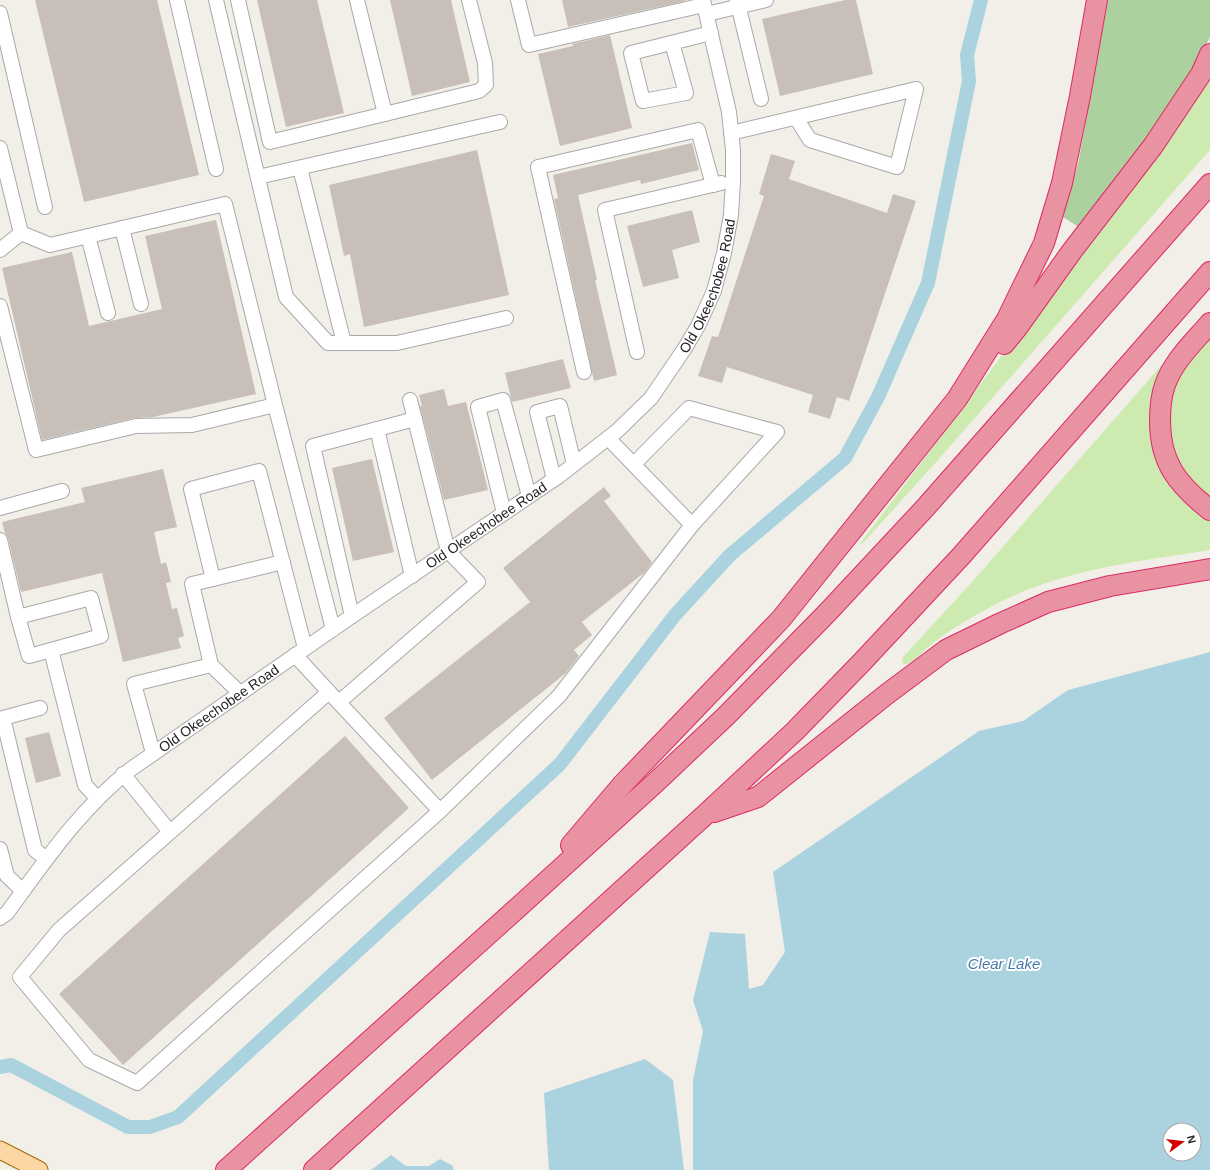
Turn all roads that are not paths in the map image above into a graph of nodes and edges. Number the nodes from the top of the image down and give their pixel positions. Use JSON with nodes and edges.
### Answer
{"nodes":[{"id":1,"x":177,"y":0,"type":"edge"},
{"id":2,"x":216,"y":0,"type":"edge"},
{"id":3,"x":238,"y":0,"type":"edge"},
{"id":4,"x":357,"y":0,"type":"edge"},
{"id":5,"x":470,"y":0,"type":"edge"},
{"id":6,"x":518,"y":0,"type":"edge"},
{"id":7,"x":766,"y":0,"type":"edge"},
{"id":8,"x":1096,"y":0,"type":"edge"},
{"id":9,"x":738,"y":3,"type":"edge"},
{"id":10,"x":705,"y":7,"type":"edge"},
{"id":11,"x":0,"y":14,"type":"edge"},
{"id":12,"x":711,"y":33,"type":"junction"},
{"id":13,"x":672,"y":43,"type":"junction"},
{"id":14,"x":1210,"y":54,"type":"edge"},
{"id":15,"x":761,"y":99,"type":"dead end"},
{"id":16,"x":385,"y":114,"type":"junction"},
{"id":17,"x":796,"y":118,"type":"junction"},
{"id":18,"x":500,"y":122,"type":"dead end"},
{"id":19,"x":731,"y":133,"type":"junction"},
{"id":20,"x":0,"y":148,"type":"edge"},
{"id":21,"x":300,"y":168,"type":"junction"},
{"id":22,"x":216,"y":169,"type":"dead end"},
{"id":23,"x":258,"y":177,"type":"junction"},
{"id":24,"x":733,"y":181,"type":"junction"},
{"id":25,"x":1210,"y":184,"type":"edge"},
{"id":26,"x":712,"y":186,"type":"junction"},
{"id":27,"x":45,"y":207,"type":"dead end"},
{"id":28,"x":122,"y":228,"type":"junction"},
{"id":29,"x":20,"y":233,"type":"junction"},
{"id":30,"x":88,"y":236,"type":"junction"},
{"id":31,"x":0,"y":250,"type":"edge"},
{"id":32,"x":1210,"y":272,"type":"edge"},
{"id":33,"x":141,"y":304,"type":"dead end"},
{"id":34,"x":0,"y":306,"type":"edge"},
{"id":35,"x":108,"y":313,"type":"dead end"},
{"id":36,"x":506,"y":318,"type":"dead end"},
{"id":37,"x":1210,"y":324,"type":"edge"},
{"id":38,"x":344,"y":343,"type":"junction"},
{"id":39,"x":637,"y":352,"type":"dead end"},
{"id":40,"x":584,"y":372,"type":"dead end"},
{"id":41,"x":957,"y":399,"type":"junction"},
{"id":42,"x":410,"y":400,"type":"dead end"},
{"id":43,"x":275,"y":405,"type":"junction"},
{"id":44,"x":415,"y":420,"type":"junction"},
{"id":45,"x":377,"y":429,"type":"junction"},
{"id":46,"x":608,"y":438,"type":"junction"},
{"id":47,"x":574,"y":464,"type":"junction"},
{"id":48,"x":634,"y":464,"type":"junction"},
{"id":49,"x":554,"y":479,"type":"junction"},
{"id":50,"x":62,"y":491,"type":"dead end"},
{"id":51,"x":529,"y":496,"type":"junction"},
{"id":52,"x":0,"y":508,"type":"edge"},
{"id":53,"x":1210,"y":510,"type":"edge"},
{"id":54,"x":504,"y":513,"type":"junction"},
{"id":55,"x":692,"y":525,"type":"junction"},
{"id":56,"x":0,"y":540,"type":"edge"},
{"id":57,"x":448,"y":551,"type":"junction"},
{"id":58,"x":283,"y":562,"type":"junction"},
{"id":59,"x":1210,"y":569,"type":"edge"},
{"id":60,"x":412,"y":576,"type":"junction"},
{"id":61,"x":213,"y":579,"type":"junction"},
{"id":62,"x":352,"y":616,"type":"junction"},
{"id":63,"x":18,"y":617,"type":"junction"},
{"id":64,"x":333,"y":629,"type":"junction"},
{"id":65,"x":51,"y":650,"type":"junction"},
{"id":66,"x":300,"y":652,"type":"junction"},
{"id":67,"x":211,"y":664,"type":"junction"},
{"id":68,"x":329,"y":692,"type":"junction"},
{"id":69,"x":240,"y":693,"type":"junction"},
{"id":70,"x":339,"y":702,"type":"junction"},
{"id":71,"x":40,"y":708,"type":"dead end"},
{"id":72,"x":153,"y":753,"type":"junction"},
{"id":73,"x":124,"y":774,"type":"junction"},
{"id":74,"x":97,"y":798,"type":"junction"},
{"id":75,"x":440,"y":811,"type":"junction"},
{"id":76,"x":706,"y":814,"type":"junction"},
{"id":77,"x":170,"y":832,"type":"junction"},
{"id":78,"x":0,"y":849,"type":"edge"},
{"id":79,"x":46,"y":859,"type":"junction"},
{"id":80,"x":23,"y":891,"type":"junction"},
{"id":81,"x":513,"y":912,"type":"junction"},
{"id":82,"x":0,"y":918,"type":"edge"},
{"id":83,"x":0,"y":1150,"type":"edge"},
{"id":84,"x":39,"y":1170,"type":"edge"},
{"id":85,"x":226,"y":1170,"type":"edge"},
{"id":86,"x":314,"y":1170,"type":"edge"}],
"edges":[{"from":1,"to":22,"type":"street"},
{"from":2,"to":23,"type":"street"},
{"from":3,"to":16,"type":"street"},
{"from":4,"to":16,"type":"street"},
{"from":5,"to":16,"type":"street"},
{"from":6,"to":10,"type":"street"},
{"from":7,"to":9,"type":"street"},
{"from":8,"to":41,"type":"highway"},
{"from":9,"to":10,"type":"street"},
{"from":9,"to":15,"type":"street"},
{"from":10,"to":12,"type":"street","name":"Old Okeechobee Road"},
{"from":11,"to":27,"type":"street"},
{"from":12,"to":13,"type":"street"},
{"from":12,"to":19,"type":"street","name":"Old Okeechobee Road"},
{"from":13,"to":13,"type":"street"},
{"from":14,"to":41,"type":"highway"},
{"from":17,"to":17,"type":"street"},
{"from":17,"to":19,"type":"street"},
{"from":18,"to":21,"type":"street"},
{"from":19,"to":24,"type":"street","name":"Old Okeechobee Road"},
{"from":20,"to":29,"type":"street"},
{"from":21,"to":23,"type":"street"},
{"from":21,"to":38,"type":"street"},
{"from":23,"to":38,"type":"street"},
{"from":24,"to":26,"type":"street"},
{"from":24,"to":46,"type":"street","name":"Old Okeechobee Road"},
{"from":25,"to":81,"type":"highway"},
{"from":26,"to":39,"type":"street"},
{"from":26,"to":40,"type":"street"},
{"from":28,"to":30,"type":"street"},
{"from":28,"to":33,"type":"street"},
{"from":28,"to":43,"type":"street"},
{"from":29,"to":30,"type":"street"},
{"from":29,"to":31,"type":"street"},
{"from":30,"to":35,"type":"street"},
{"from":32,"to":76,"type":"highway"},
{"from":34,"to":43,"type":"street"},
{"from":36,"to":38,"type":"street"},
{"from":37,"to":53,"type":"highway"},
{"from":41,"to":81,"type":"highway"},
{"from":42,"to":44,"type":"street"},
{"from":43,"to":64,"type":"street"},
{"from":44,"to":45,"type":"street"},
{"from":44,"to":57,"type":"street"},
{"from":45,"to":60,"type":"street"},
{"from":45,"to":62,"type":"street"},
{"from":46,"to":47,"type":"street","name":"Old Okeechobee Road"},
{"from":46,"to":48,"type":"street"},
{"from":47,"to":49,"type":"street","name":"Old Okeechobee Road"},
{"from":47,"to":49,"type":"street"},
{"from":48,"to":55,"type":"street"},
{"from":48,"to":55,"type":"street"},
{"from":49,"to":51,"type":"street","name":"Old Okeechobee Road"},
{"from":50,"to":52,"type":"street"},
{"from":51,"to":54,"type":"street","name":"Old Okeechobee Road"},
{"from":51,"to":54,"type":"street"},
{"from":54,"to":57,"type":"street","name":"Old Okeechobee Road"},
{"from":55,"to":75,"type":"street"},
{"from":56,"to":63,"type":"street"},
{"from":57,"to":60,"type":"street","name":"Old Okeechobee Road"},
{"from":57,"to":70,"type":"street"},
{"from":58,"to":61,"type":"street"},
{"from":58,"to":61,"type":"street"},
{"from":58,"to":66,"type":"street"},
{"from":59,"to":76,"type":"highway"},
{"from":60,"to":62,"type":"street","name":"Old Okeechobee Road"},
{"from":61,"to":67,"type":"street"},
{"from":62,"to":64,"type":"street","name":"Old Okeechobee Road"},
{"from":63,"to":65,"type":"street"},
{"from":63,"to":65,"type":"street"},
{"from":64,"to":66,"type":"street","name":"Old Okeechobee Road"},
{"from":65,"to":74,"type":"street"},
{"from":66,"to":68,"type":"street"},
{"from":66,"to":69,"type":"street","name":"Old Okeechobee Road"},
{"from":67,"to":69,"type":"street"},
{"from":67,"to":72,"type":"street"},
{"from":68,"to":70,"type":"street"},
{"from":68,"to":77,"type":"street"},
{"from":69,"to":72,"type":"street","name":"Old Okeechobee Road"},
{"from":70,"to":75,"type":"street"},
{"from":71,"to":79,"type":"street"},
{"from":72,"to":73,"type":"street","name":"Old Okeechobee Road"},
{"from":73,"to":74,"type":"street","name":"Old Okeechobee Road"},
{"from":73,"to":77,"type":"street"},
{"from":74,"to":79,"type":"street","name":"Old Okeechobee Road"},
{"from":75,"to":77,"type":"street"},
{"from":76,"to":86,"type":"highway"},
{"from":78,"to":80,"type":"street"},
{"from":79,"to":80,"type":"street","name":"Old Okeechobee Road"},
{"from":80,"to":82,"type":"street","name":"Old Okeechobee Road"},
{"from":81,"to":85,"type":"highway"},
{"from":83,"to":84,"type":"main road"}]}
